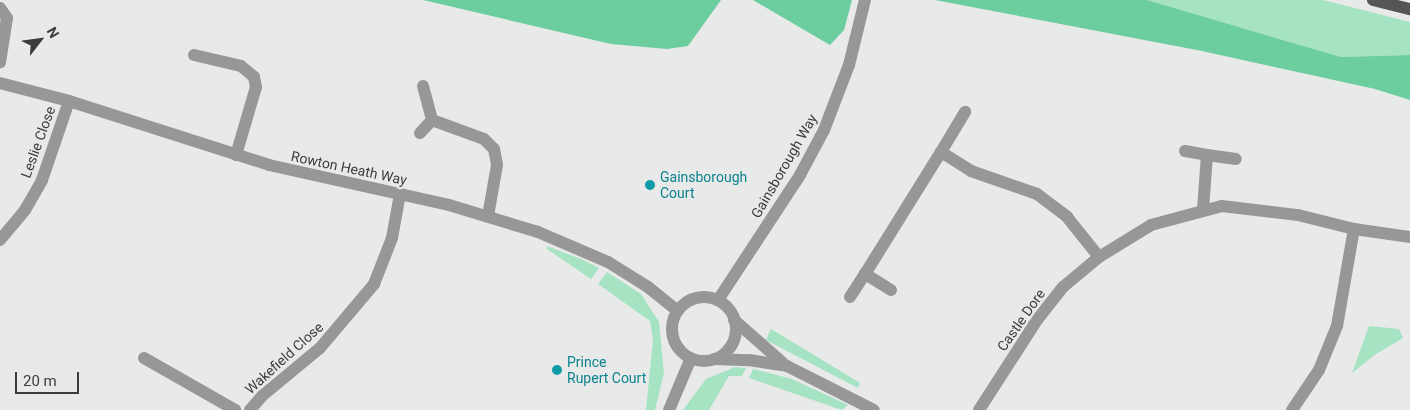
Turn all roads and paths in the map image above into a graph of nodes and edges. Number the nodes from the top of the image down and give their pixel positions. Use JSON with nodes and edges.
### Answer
{"nodes":[{"id":1,"x":1373,"y":0,"type":"edge"},
{"id":2,"x":867,"y":3,"type":"edge"},
{"id":3,"x":0,"y":8,"type":"edge"},
{"id":4,"x":1410,"y":9,"type":"edge"},
{"id":5,"x":194,"y":55,"type":"dead end"},
{"id":6,"x":0,"y":62,"type":"edge"},
{"id":7,"x":0,"y":83,"type":"edge"},
{"id":8,"x":423,"y":86,"type":"dead end"},
{"id":9,"x":69,"y":101,"type":"junction"},
{"id":10,"x":965,"y":112,"type":"dead end"},
{"id":11,"x":432,"y":120,"type":"junction"},
{"id":12,"x":420,"y":133,"type":"dead end"},
{"id":13,"x":1185,"y":151,"type":"dead end"},
{"id":14,"x":941,"y":152,"type":"junction"},
{"id":15,"x":236,"y":155,"type":"junction"},
{"id":16,"x":1207,"y":155,"type":"junction"},
{"id":17,"x":1236,"y":159,"type":"dead end"},
{"id":18,"x":400,"y":194,"type":"junction"},
{"id":19,"x":1203,"y":209,"type":"junction"},
{"id":20,"x":488,"y":216,"type":"junction"},
{"id":21,"x":1354,"y":229,"type":"junction"},
{"id":22,"x":1410,"y":237,"type":"edge"},
{"id":23,"x":0,"y":240,"type":"edge"},
{"id":24,"x":1099,"y":257,"type":"junction"},
{"id":25,"x":865,"y":274,"type":"junction"},
{"id":26,"x":891,"y":290,"type":"dead end"},
{"id":27,"x":850,"y":297,"type":"dead end"},
{"id":28,"x":718,"y":300,"type":"junction"},
{"id":29,"x":678,"y":311,"type":"junction"},
{"id":30,"x":734,"y":320,"type":"junction"},
{"id":31,"x":144,"y":358,"type":"dead end"},
{"id":32,"x":691,"y":358,"type":"junction"},
{"id":33,"x":714,"y":359,"type":"junction"},
{"id":34,"x":788,"y":366,"type":"junction"},
{"id":35,"x":235,"y":410,"type":"edge"},
{"id":36,"x":250,"y":410,"type":"edge"},
{"id":37,"x":669,"y":410,"type":"edge"},
{"id":38,"x":874,"y":410,"type":"edge"},
{"id":39,"x":979,"y":410,"type":"edge"},
{"id":40,"x":1292,"y":410,"type":"edge"}],
"edges":[{"from":1,"to":4,"type":"main road"},
{"from":2,"to":28,"type":"street","name":"Gainsborough Way"},
{"from":3,"to":6,"type":"street"},
{"from":5,"to":15,"type":"street"},
{"from":7,"to":9,"type":"street","name":"Rowton Heath Way"},
{"from":8,"to":11,"type":"street"},
{"from":9,"to":15,"type":"street","name":"Rowton Heath Way"},
{"from":9,"to":23,"type":"street","name":"Leslie Close"},
{"from":10,"to":14,"type":"street"},
{"from":11,"to":12,"type":"street"},
{"from":11,"to":20,"type":"street"},
{"from":13,"to":16,"type":"street"},
{"from":14,"to":24,"type":"street"},
{"from":14,"to":25,"type":"street"},
{"from":15,"to":18,"type":"street","name":"Rowton Heath Way"},
{"from":16,"to":17,"type":"street"},
{"from":16,"to":19,"type":"street"},
{"from":18,"to":20,"type":"street","name":"Rowton Heath Way"},
{"from":18,"to":36,"type":"street","name":"Wakefield Close"},
{"from":19,"to":21,"type":"street","name":"Castle Dore"},
{"from":19,"to":24,"type":"street","name":"Castle Dore"},
{"from":20,"to":29,"type":"street","name":"Rowton Heath Way"},
{"from":21,"to":22,"type":"street","name":"Castle Dore"},
{"from":21,"to":40,"type":"street"},
{"from":24,"to":39,"type":"street","name":"Castle Dore"},
{"from":25,"to":26,"type":"street"},
{"from":25,"to":27,"type":"street"},
{"from":28,"to":29,"type":"street"},
{"from":28,"to":30,"type":"street"},
{"from":29,"to":32,"type":"street"},
{"from":30,"to":33,"type":"street"},
{"from":30,"to":34,"type":"street"},
{"from":31,"to":35,"type":"street"},
{"from":32,"to":33,"type":"street"},
{"from":32,"to":37,"type":"street"},
{"from":33,"to":34,"type":"street"},
{"from":34,"to":38,"type":"street"}]}
